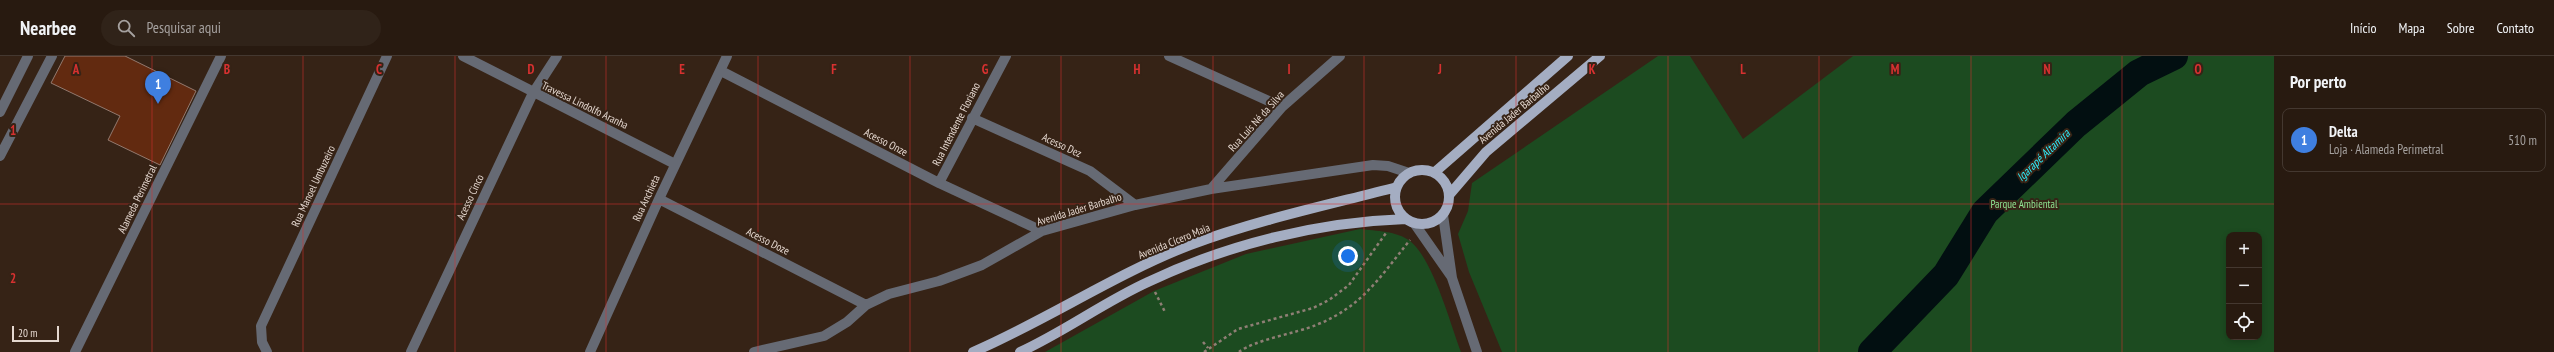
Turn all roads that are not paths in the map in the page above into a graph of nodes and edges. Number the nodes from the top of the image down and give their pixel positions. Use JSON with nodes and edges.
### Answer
{"nodes":[{"id":1,"x":28,"y":56,"type":"edge"},
{"id":2,"x":52,"y":56,"type":"edge"},
{"id":3,"x":221,"y":56,"type":"edge"},
{"id":4,"x":387,"y":56,"type":"edge"},
{"id":5,"x":463,"y":56,"type":"edge"},
{"id":6,"x":557,"y":56,"type":"edge"},
{"id":7,"x":727,"y":56,"type":"edge"},
{"id":8,"x":1169,"y":56,"type":"edge"},
{"id":9,"x":1340,"y":56,"type":"edge"},
{"id":10,"x":1568,"y":56,"type":"edge"},
{"id":11,"x":1600,"y":56,"type":"edge"},
{"id":12,"x":1002,"y":57,"type":"edge"},
{"id":13,"x":721,"y":71,"type":"junction"},
{"id":14,"x":533,"y":93,"type":"junction"},
{"id":15,"x":1282,"y":107,"type":"junction"},
{"id":16,"x":0,"y":112,"type":"edge"},
{"id":17,"x":972,"y":118,"type":"junction"},
{"id":18,"x":0,"y":156,"type":"edge"},
{"id":19,"x":675,"y":164,"type":"junction"},
{"id":20,"x":1434,"y":172,"type":"junction"},
{"id":21,"x":1409,"y":173,"type":"junction"},
{"id":22,"x":939,"y":183,"type":"junction"},
{"id":23,"x":1397,"y":187,"type":"junction"},
{"id":24,"x":1211,"y":190,"type":"junction"},
{"id":25,"x":1450,"y":194,"type":"junction"},
{"id":26,"x":659,"y":199,"type":"junction"},
{"id":27,"x":1135,"y":205,"type":"junction"},
{"id":28,"x":1443,"y":215,"type":"junction"},
{"id":29,"x":1410,"y":221,"type":"junction"},
{"id":30,"x":1042,"y":231,"type":"junction"},
{"id":31,"x":1452,"y":278,"type":"junction"},
{"id":32,"x":866,"y":305,"type":"junction"},
{"id":33,"x":75,"y":352,"type":"edge"},
{"id":34,"x":267,"y":352,"type":"edge"},
{"id":35,"x":411,"y":352,"type":"edge"},
{"id":36,"x":590,"y":352,"type":"edge"},
{"id":37,"x":754,"y":352,"type":"edge"},
{"id":38,"x":973,"y":352,"type":"edge"},
{"id":39,"x":1020,"y":352,"type":"edge"},
{"id":40,"x":1478,"y":352,"type":"edge"}],
"edges":[{"from":1,"to":16,"type":"street"},
{"from":2,"to":18,"type":"street"},
{"from":3,"to":33,"type":"street","name":"Alameda Perimetral"},
{"from":4,"to":34,"type":"street","name":"Rua Manoel Umbuzeiro"},
{"from":5,"to":14,"type":"street","name":"Travessa Lindolfo Aranha"},
{"from":6,"to":14,"type":"street","name":"Acesso Cinco"},
{"from":7,"to":13,"type":"street","name":"Rua Anchieta"},
{"from":8,"to":15,"type":"street"},
{"from":9,"to":15,"type":"street","name":"Rua Luís Né da Silva"},
{"from":10,"to":20,"type":"main road","name":"Avenida Jader Barbalho"},
{"from":11,"to":25,"type":"main road","name":"Avenida Jader Barbalho"},
{"from":12,"to":17,"type":"street","name":"Rua Intendente Floriano"},
{"from":13,"to":19,"type":"street","name":"Rua Anchieta"},
{"from":13,"to":22,"type":"street","name":"Acesso Onze"},
{"from":14,"to":19,"type":"street","name":"Travessa Lindolfo Aranha"},
{"from":14,"to":35,"type":"street","name":"Acesso Cinco"},
{"from":15,"to":24,"type":"street","name":"Rua Luís Né da Silva"},
{"from":17,"to":22,"type":"street","name":"Rua Intendente Floriano"},
{"from":17,"to":27,"type":"street","name":"Acesso Dez"},
{"from":19,"to":26,"type":"street","name":"Rua Anchieta"},
{"from":20,"to":21,"type":"main road"},
{"from":20,"to":25,"type":"main road"},
{"from":21,"to":23,"type":"main road"},
{"from":21,"to":24,"type":"street","name":"Avenida Jader Barbalho"},
{"from":22,"to":30,"type":"street","name":"Acesso Onze"},
{"from":23,"to":29,"type":"main road"},
{"from":23,"to":38,"type":"main road","name":"Avenida Cícero Maia"},
{"from":24,"to":27,"type":"street","name":"Avenida Jader Barbalho"},
{"from":25,"to":28,"type":"main road"},
{"from":26,"to":32,"type":"street","name":"Acesso Doze"},
{"from":26,"to":36,"type":"street","name":"Rua Anchieta"},
{"from":27,"to":30,"type":"street","name":"Avenida Jader Barbalho"},
{"from":28,"to":29,"type":"main road"},
{"from":28,"to":31,"type":"street"},
{"from":29,"to":31,"type":"street"},
{"from":29,"to":39,"type":"main road"},
{"from":30,"to":32,"type":"street","name":"Avenida Jader Barbalho"},
{"from":31,"to":40,"type":"street"},
{"from":32,"to":37,"type":"street","name":"Avenida Jader Barbalho"}]}
